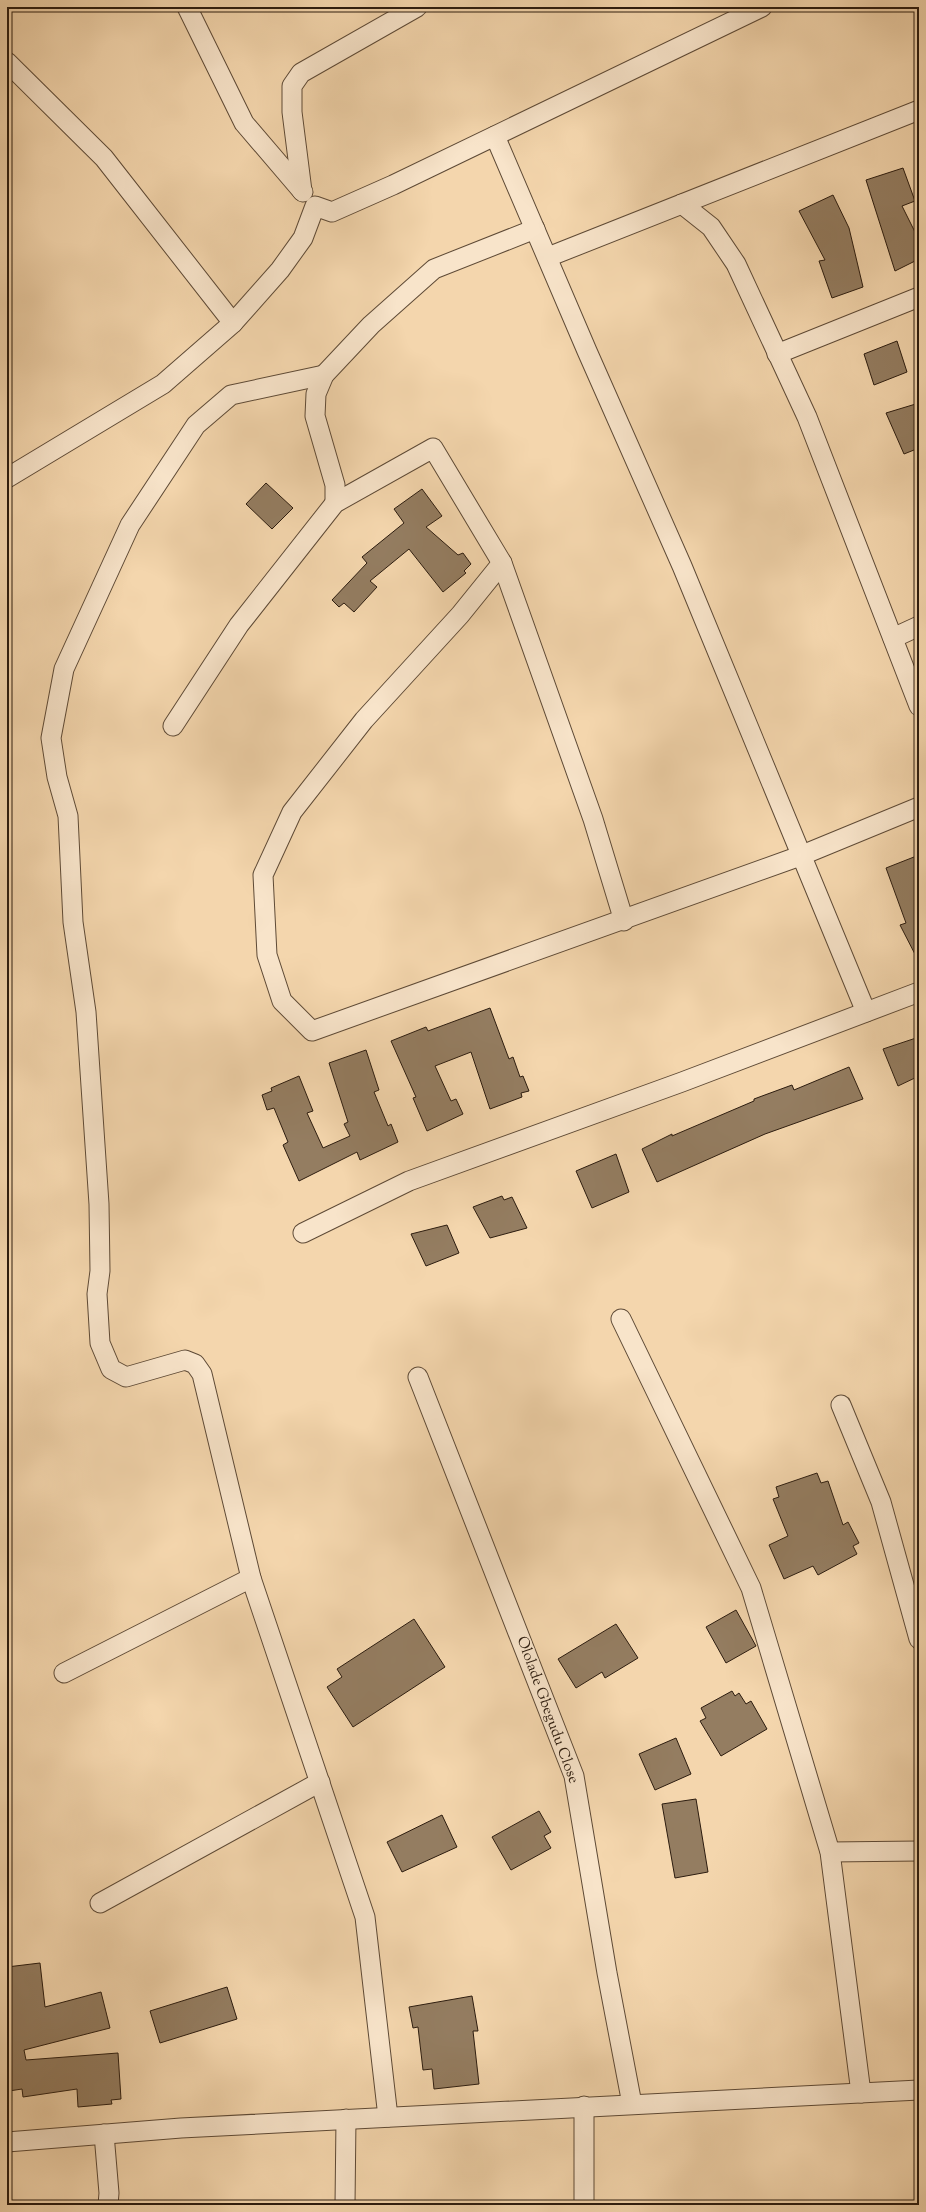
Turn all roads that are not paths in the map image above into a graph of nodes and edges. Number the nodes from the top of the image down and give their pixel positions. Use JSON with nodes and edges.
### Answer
{"nodes":[{"id":1,"x":187,"y":7,"type":"edge"},
{"id":2,"x":417,"y":7,"type":"edge"},
{"id":3,"x":756,"y":8,"type":"edge"},
{"id":4,"x":7,"y":62,"type":"edge"},
{"id":5,"x":919,"y":110,"type":"edge"},
{"id":6,"x":495,"y":136,"type":"junction"},
{"id":7,"x":302,"y":191,"type":"junction"},
{"id":8,"x":682,"y":204,"type":"junction"},
{"id":9,"x":315,"y":206,"type":"junction"},
{"id":10,"x":535,"y":229,"type":"junction"},
{"id":11,"x":548,"y":257,"type":"junction"},
{"id":12,"x":919,"y":297,"type":"edge"},
{"id":13,"x":233,"y":323,"type":"junction"},
{"id":14,"x":777,"y":354,"type":"junction"},
{"id":15,"x":324,"y":375,"type":"junction"},
{"id":16,"x":7,"y":478,"type":"edge"},
{"id":17,"x":335,"y":503,"type":"junction"},
{"id":18,"x":502,"y":563,"type":"junction"},
{"id":19,"x":919,"y":626,"type":"edge"},
{"id":20,"x":893,"y":638,"type":"junction"},
{"id":21,"x":919,"y":706,"type":"edge"},
{"id":22,"x":174,"y":726,"type":"dead end"},
{"id":23,"x":919,"y":807,"type":"edge"},
{"id":24,"x":800,"y":856,"type":"junction"},
{"id":25,"x":624,"y":921,"type":"junction"},
{"id":26,"x":919,"y":992,"type":"edge"},
{"id":27,"x":866,"y":1012,"type":"junction"},
{"id":28,"x":303,"y":1233,"type":"dead end"},
{"id":29,"x":621,"y":1319,"type":"dead end"},
{"id":30,"x":418,"y":1377,"type":"dead end"},
{"id":31,"x":841,"y":1405,"type":"dead end"},
{"id":32,"x":251,"y":1578,"type":"junction"},
{"id":33,"x":919,"y":1639,"type":"edge"},
{"id":34,"x":64,"y":1673,"type":"dead end"},
{"id":35,"x":320,"y":1782,"type":"junction"},
{"id":36,"x":919,"y":1850,"type":"edge"},
{"id":37,"x":830,"y":1852,"type":"junction"},
{"id":38,"x":100,"y":1903,"type":"dead end"},
{"id":39,"x":919,"y":2090,"type":"edge"},
{"id":40,"x":861,"y":2093,"type":"junction"},
{"id":41,"x":632,"y":2104,"type":"junction"},
{"id":42,"x":584,"y":2106,"type":"junction"},
{"id":43,"x":388,"y":2117,"type":"junction"},
{"id":44,"x":346,"y":2119,"type":"junction"},
{"id":45,"x":104,"y":2134,"type":"junction"},
{"id":46,"x":7,"y":2142,"type":"edge"},
{"id":47,"x":108,"y":2205,"type":"edge"},
{"id":48,"x":345,"y":2205,"type":"edge"},
{"id":49,"x":584,"y":2205,"type":"edge"}],
"edges":[{"from":1,"to":7,"type":"street"},
{"from":2,"to":7,"type":"street"},
{"from":3,"to":6,"type":"street"},
{"from":4,"to":13,"type":"street"},
{"from":5,"to":8,"type":"street"},
{"from":6,"to":9,"type":"street"},
{"from":6,"to":10,"type":"street"},
{"from":7,"to":9,"type":"street"},
{"from":8,"to":11,"type":"street"},
{"from":8,"to":14,"type":"street"},
{"from":9,"to":13,"type":"street"},
{"from":10,"to":11,"type":"street"},
{"from":10,"to":15,"type":"street"},
{"from":11,"to":24,"type":"street"},
{"from":12,"to":14,"type":"street"},
{"from":13,"to":16,"type":"street"},
{"from":14,"to":20,"type":"street"},
{"from":15,"to":17,"type":"street"},
{"from":15,"to":32,"type":"street"},
{"from":17,"to":18,"type":"street"},
{"from":17,"to":22,"type":"street"},
{"from":18,"to":25,"type":"street"},
{"from":18,"to":25,"type":"street"},
{"from":19,"to":20,"type":"street"},
{"from":20,"to":21,"type":"street"},
{"from":23,"to":24,"type":"street"},
{"from":24,"to":25,"type":"street"},
{"from":24,"to":27,"type":"street"},
{"from":26,"to":27,"type":"street"},
{"from":27,"to":28,"type":"street"},
{"from":29,"to":37,"type":"street"},
{"from":30,"to":41,"type":"street","name":"Ololade Gbegudu Close"},
{"from":31,"to":33,"type":"street"},
{"from":32,"to":34,"type":"street"},
{"from":32,"to":35,"type":"street"},
{"from":35,"to":38,"type":"street"},
{"from":35,"to":43,"type":"street"},
{"from":36,"to":37,"type":"street"},
{"from":37,"to":40,"type":"street"},
{"from":39,"to":40,"type":"street"},
{"from":40,"to":41,"type":"street"},
{"from":41,"to":42,"type":"street"},
{"from":42,"to":43,"type":"street"},
{"from":42,"to":49,"type":"street"},
{"from":43,"to":44,"type":"street"},
{"from":44,"to":45,"type":"street"},
{"from":44,"to":48,"type":"street"},
{"from":45,"to":46,"type":"street"},
{"from":45,"to":47,"type":"street"}]}
